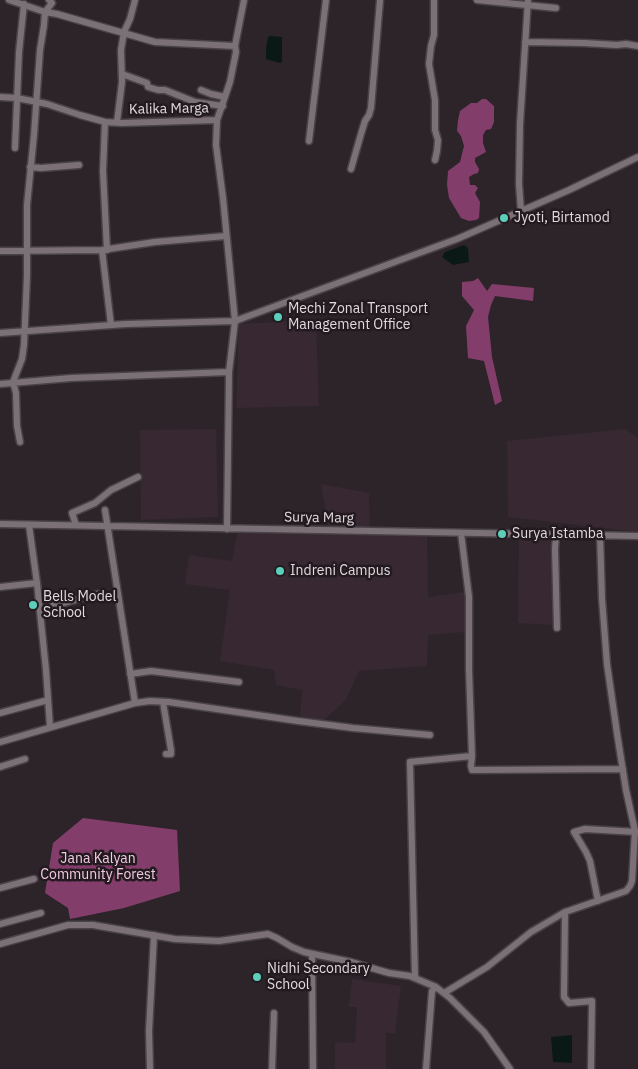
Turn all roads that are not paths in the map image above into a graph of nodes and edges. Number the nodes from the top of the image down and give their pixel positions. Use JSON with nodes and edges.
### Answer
{"nodes":[{"id":1,"x":9,"y":0,"type":"edge"},
{"id":2,"x":49,"y":0,"type":"edge"},
{"id":3,"x":135,"y":0,"type":"edge"},
{"id":4,"x":244,"y":0,"type":"edge"},
{"id":5,"x":326,"y":0,"type":"edge"},
{"id":6,"x":380,"y":0,"type":"edge"},
{"id":7,"x":434,"y":0,"type":"edge"},
{"id":8,"x":477,"y":0,"type":"edge"},
{"id":9,"x":528,"y":3,"type":"edge"},
{"id":10,"x":24,"y":4,"type":"junction"},
{"id":11,"x":556,"y":8,"type":"dead end"},
{"id":12,"x":45,"y":12,"type":"junction"},
{"id":13,"x":124,"y":32,"type":"junction"},
{"id":14,"x":525,"y":42,"type":"junction"},
{"id":15,"x":235,"y":46,"type":"junction"},
{"id":16,"x":638,"y":46,"type":"edge"},
{"id":17,"x":122,"y":74,"type":"junction"},
{"id":18,"x":201,"y":90,"type":"dead end"},
{"id":19,"x":224,"y":96,"type":"junction"},
{"id":20,"x":0,"y":97,"type":"edge"},
{"id":21,"x":17,"y":98,"type":"junction"},
{"id":22,"x":36,"y":102,"type":"junction"},
{"id":23,"x":223,"y":106,"type":"junction"},
{"id":24,"x":217,"y":120,"type":"junction"},
{"id":25,"x":105,"y":122,"type":"junction"},
{"id":26,"x":118,"y":122,"type":"junction"},
{"id":27,"x":309,"y":141,"type":"dead end"},
{"id":28,"x":15,"y":148,"type":"dead end"},
{"id":29,"x":638,"y":157,"type":"edge"},
{"id":30,"x":435,"y":160,"type":"dead end"},
{"id":31,"x":79,"y":165,"type":"dead end"},
{"id":32,"x":30,"y":167,"type":"junction"},
{"id":33,"x":352,"y":168,"type":"dead end"},
{"id":34,"x":521,"y":211,"type":"junction"},
{"id":35,"x":226,"y":236,"type":"junction"},
{"id":36,"x":104,"y":250,"type":"junction"},
{"id":37,"x":0,"y":251,"type":"edge"},
{"id":38,"x":27,"y":252,"type":"junction"},
{"id":39,"x":235,"y":321,"type":"junction"},
{"id":40,"x":111,"y":325,"type":"junction"},
{"id":41,"x":24,"y":331,"type":"junction"},
{"id":42,"x":0,"y":333,"type":"edge"},
{"id":43,"x":229,"y":372,"type":"junction"},
{"id":44,"x":13,"y":382,"type":"junction"},
{"id":45,"x":0,"y":384,"type":"edge"},
{"id":46,"x":20,"y":442,"type":"dead end"},
{"id":47,"x":138,"y":477,"type":"dead end"},
{"id":48,"x":105,"y":510,"type":"dead end"},
{"id":49,"x":0,"y":524,"type":"edge"},
{"id":50,"x":29,"y":525,"type":"junction"},
{"id":51,"x":76,"y":525,"type":"junction"},
{"id":52,"x":106,"y":525,"type":"junction"},
{"id":53,"x":227,"y":528,"type":"junction"},
{"id":54,"x":461,"y":533,"type":"junction"},
{"id":55,"x":556,"y":534,"type":"junction"},
{"id":56,"x":600,"y":535,"type":"junction"},
{"id":57,"x":638,"y":536,"type":"edge"},
{"id":58,"x":37,"y":583,"type":"junction"},
{"id":59,"x":0,"y":587,"type":"edge"},
{"id":60,"x":98,"y":594,"type":"dead end"},
{"id":61,"x":40,"y":609,"type":"junction"},
{"id":62,"x":557,"y":628,"type":"dead end"},
{"id":63,"x":130,"y":674,"type":"junction"},
{"id":64,"x":239,"y":682,"type":"dead end"},
{"id":65,"x":48,"y":700,"type":"junction"},
{"id":66,"x":162,"y":702,"type":"junction"},
{"id":67,"x":135,"y":703,"type":"junction"},
{"id":68,"x":0,"y":713,"type":"edge"},
{"id":69,"x":50,"y":727,"type":"junction"},
{"id":70,"x":430,"y":735,"type":"dead end"},
{"id":71,"x":0,"y":742,"type":"edge"},
{"id":72,"x":166,"y":754,"type":"dead end"},
{"id":73,"x":472,"y":756,"type":"junction"},
{"id":74,"x":25,"y":759,"type":"dead end"},
{"id":75,"x":0,"y":767,"type":"edge"},
{"id":76,"x":623,"y":770,"type":"junction"},
{"id":77,"x":636,"y":832,"type":"edge"},
{"id":78,"x":34,"y":879,"type":"dead end"},
{"id":79,"x":0,"y":888,"type":"edge"},
{"id":80,"x":598,"y":901,"type":"junction"},
{"id":81,"x":565,"y":912,"type":"junction"},
{"id":82,"x":41,"y":913,"type":"dead end"},
{"id":83,"x":0,"y":924,"type":"edge"},
{"id":84,"x":154,"y":936,"type":"junction"},
{"id":85,"x":0,"y":944,"type":"edge"},
{"id":86,"x":312,"y":954,"type":"junction"},
{"id":87,"x":415,"y":978,"type":"junction"},
{"id":88,"x":436,"y":987,"type":"junction"},
{"id":89,"x":444,"y":993,"type":"junction"},
{"id":90,"x":274,"y":1013,"type":"dead end"},
{"id":91,"x":150,"y":1069,"type":"edge"},
{"id":92,"x":272,"y":1069,"type":"edge"},
{"id":93,"x":313,"y":1069,"type":"edge"},
{"id":94,"x":426,"y":1069,"type":"edge"},
{"id":95,"x":510,"y":1069,"type":"edge"},
{"id":96,"x":591,"y":1069,"type":"edge"}],
"edges":[{"from":1,"to":10,"type":"street"},
{"from":2,"to":12,"type":"street"},
{"from":3,"to":13,"type":"street"},
{"from":4,"to":15,"type":"street","name":"Kalika Marga"},
{"from":5,"to":27,"type":"street"},
{"from":6,"to":33,"type":"street"},
{"from":7,"to":30,"type":"street"},
{"from":8,"to":9,"type":"street"},
{"from":9,"to":11,"type":"street"},
{"from":9,"to":14,"type":"street"},
{"from":10,"to":12,"type":"street"},
{"from":10,"to":21,"type":"street"},
{"from":12,"to":13,"type":"street"},
{"from":12,"to":22,"type":"street"},
{"from":13,"to":15,"type":"street"},
{"from":13,"to":17,"type":"street"},
{"from":14,"to":16,"type":"street"},
{"from":14,"to":34,"type":"street"},
{"from":15,"to":19,"type":"street","name":"Kalika Marga"},
{"from":17,"to":23,"type":"street"},
{"from":17,"to":26,"type":"street"},
{"from":18,"to":19,"type":"street"},
{"from":19,"to":23,"type":"street","name":"Kalika Marga"},
{"from":20,"to":21,"type":"street","name":"Kalika Marga"},
{"from":21,"to":22,"type":"street","name":"Kalika Marga"},
{"from":21,"to":28,"type":"street"},
{"from":22,"to":25,"type":"street","name":"Kalika Marga"},
{"from":22,"to":32,"type":"street"},
{"from":23,"to":24,"type":"street","name":"Kalika Marga"},
{"from":24,"to":26,"type":"street","name":"Kalika Marga"},
{"from":24,"to":35,"type":"street"},
{"from":25,"to":26,"type":"street","name":"Kalika Marga"},
{"from":25,"to":36,"type":"street"},
{"from":29,"to":34,"type":"street"},
{"from":31,"to":32,"type":"street"},
{"from":32,"to":38,"type":"street"},
{"from":34,"to":39,"type":"street"},
{"from":35,"to":36,"type":"street"},
{"from":35,"to":39,"type":"street"},
{"from":36,"to":38,"type":"street"},
{"from":36,"to":40,"type":"street"},
{"from":37,"to":38,"type":"street"},
{"from":38,"to":41,"type":"street"},
{"from":39,"to":40,"type":"street"},
{"from":39,"to":43,"type":"street"},
{"from":40,"to":41,"type":"street"},
{"from":41,"to":42,"type":"street"},
{"from":41,"to":44,"type":"street"},
{"from":43,"to":44,"type":"street"},
{"from":43,"to":53,"type":"street"},
{"from":44,"to":45,"type":"street"},
{"from":44,"to":46,"type":"street"},
{"from":47,"to":51,"type":"street"},
{"from":48,"to":52,"type":"street"},
{"from":49,"to":50,"type":"street","name":"Surya Marg"},
{"from":50,"to":51,"type":"street","name":"Surya Marg"},
{"from":50,"to":58,"type":"street"},
{"from":51,"to":52,"type":"street","name":"Surya Marg"},
{"from":52,"to":53,"type":"street","name":"Surya Marg"},
{"from":52,"to":63,"type":"street"},
{"from":53,"to":54,"type":"street","name":"Surya Marg"},
{"from":54,"to":55,"type":"street","name":"Surya Marg"},
{"from":54,"to":73,"type":"street"},
{"from":55,"to":56,"type":"street","name":"Surya Marg"},
{"from":55,"to":62,"type":"street"},
{"from":56,"to":57,"type":"street","name":"Surya Marg"},
{"from":56,"to":76,"type":"street"},
{"from":58,"to":59,"type":"street"},
{"from":58,"to":61,"type":"street"},
{"from":60,"to":61,"type":"street"},
{"from":61,"to":65,"type":"street"},
{"from":63,"to":64,"type":"street"},
{"from":63,"to":67,"type":"street"},
{"from":65,"to":68,"type":"street"},
{"from":65,"to":69,"type":"street"},
{"from":66,"to":67,"type":"street"},
{"from":66,"to":70,"type":"street"},
{"from":66,"to":72,"type":"street"},
{"from":67,"to":69,"type":"street"},
{"from":69,"to":71,"type":"street"},
{"from":73,"to":76,"type":"street"},
{"from":73,"to":87,"type":"street"},
{"from":74,"to":75,"type":"street"},
{"from":76,"to":77,"type":"street"},
{"from":77,"to":80,"type":"street"},
{"from":77,"to":80,"type":"street"},
{"from":78,"to":79,"type":"street"},
{"from":80,"to":81,"type":"street"},
{"from":81,"to":89,"type":"street"},
{"from":81,"to":96,"type":"street"},
{"from":82,"to":83,"type":"street"},
{"from":84,"to":85,"type":"street"},
{"from":84,"to":86,"type":"street"},
{"from":84,"to":91,"type":"street"},
{"from":86,"to":87,"type":"street"},
{"from":86,"to":93,"type":"street"},
{"from":87,"to":88,"type":"street"},
{"from":88,"to":89,"type":"street"},
{"from":88,"to":94,"type":"street"},
{"from":89,"to":95,"type":"street"},
{"from":90,"to":92,"type":"street"}]}
